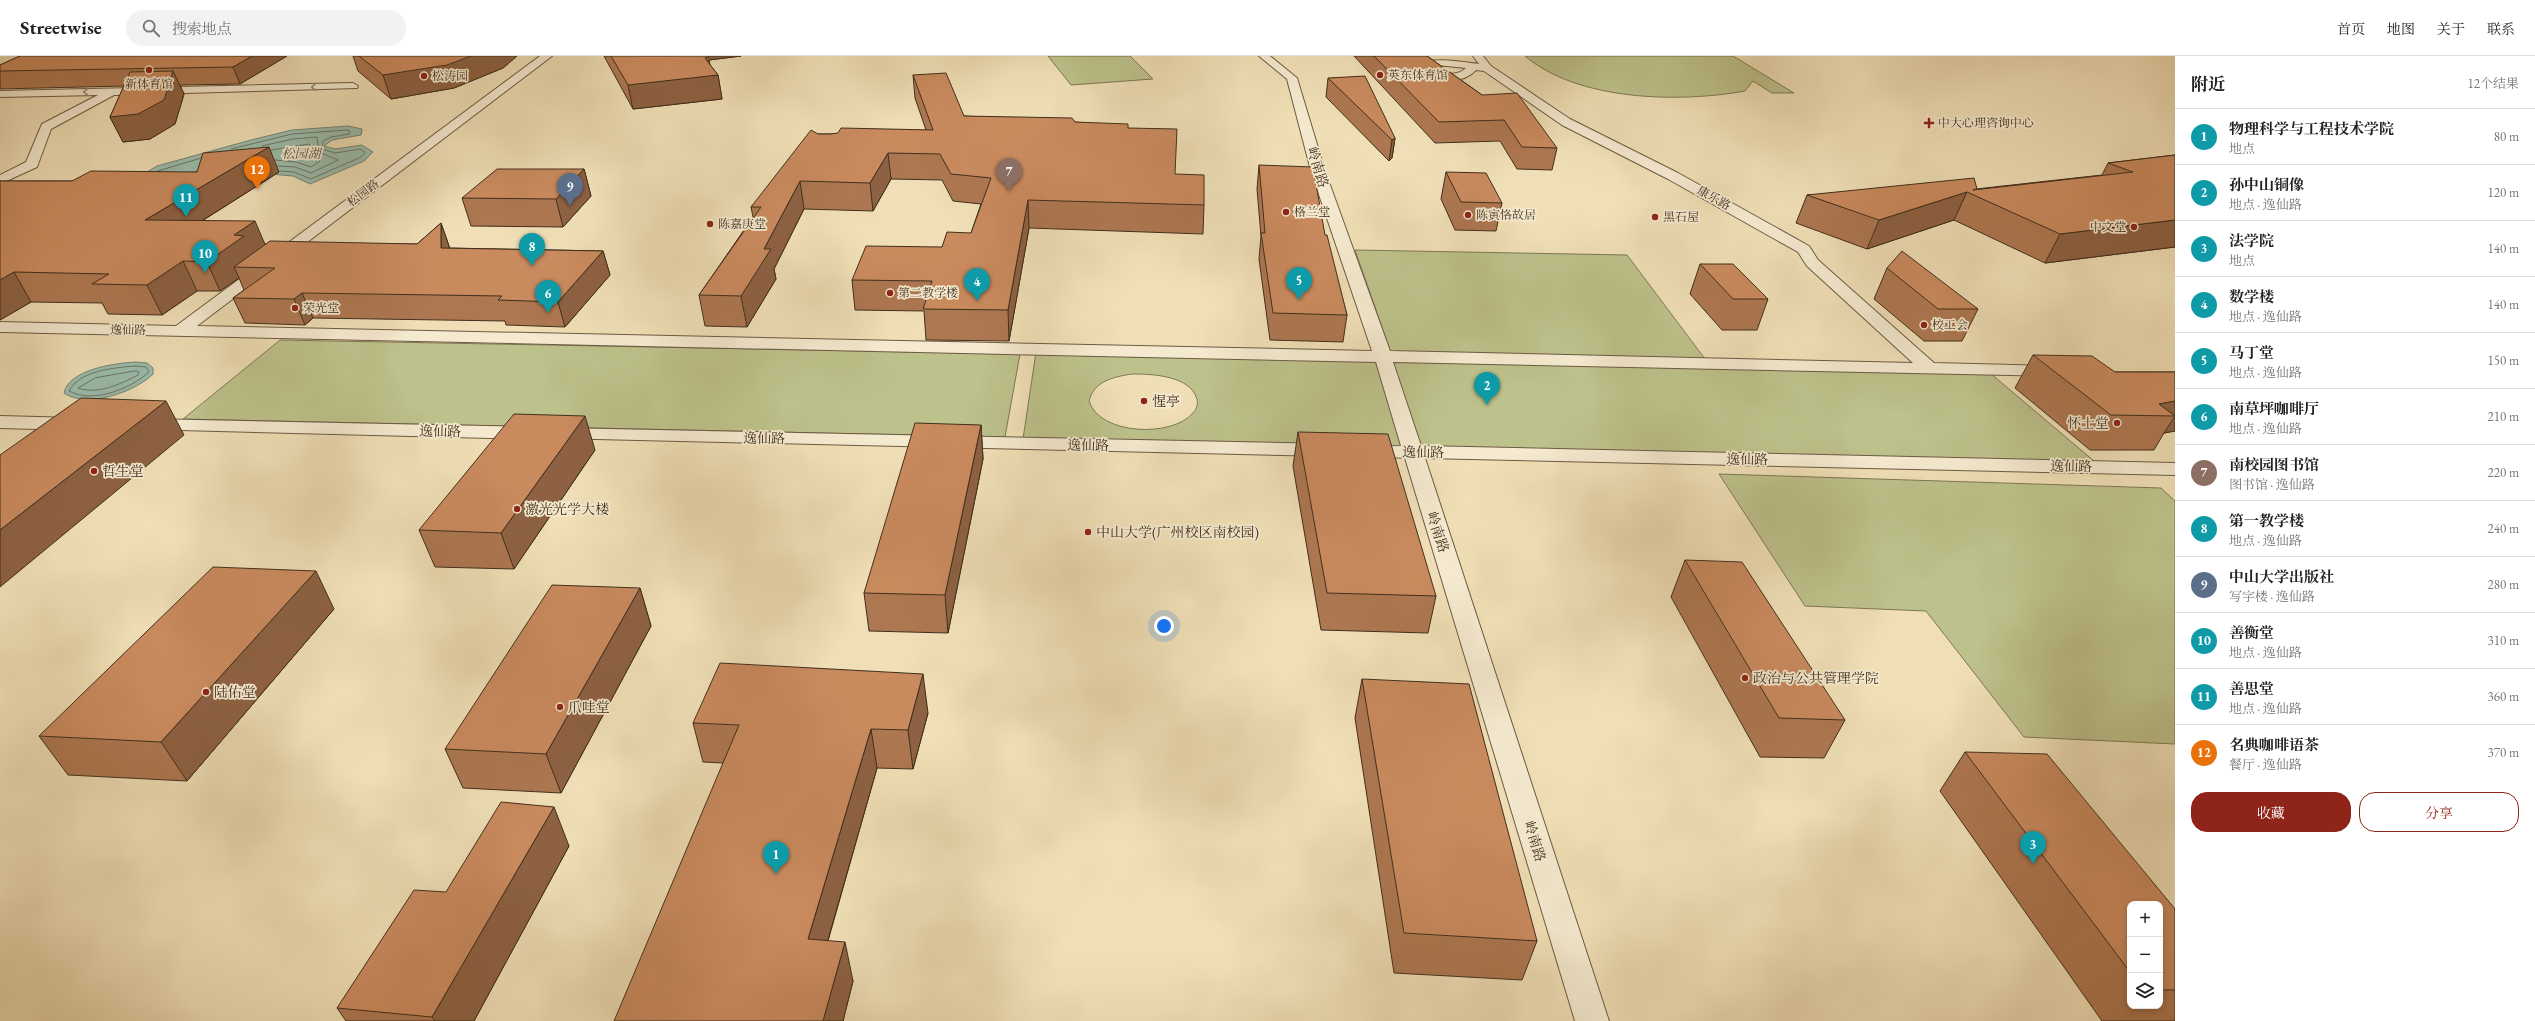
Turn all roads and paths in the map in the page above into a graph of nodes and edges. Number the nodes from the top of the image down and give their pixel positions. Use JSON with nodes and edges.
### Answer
{"nodes":[{"id":1,"x":547,"y":56,"type":"edge"},
{"id":2,"x":1264,"y":56,"type":"edge"},
{"id":3,"x":1475,"y":62,"type":"edge"},
{"id":4,"x":353,"y":86,"type":"dead end"},
{"id":5,"x":114,"y":91,"type":"junction"},
{"id":6,"x":0,"y":94,"type":"edge"},
{"id":7,"x":0,"y":180,"type":"edge"},
{"id":8,"x":0,"y":327,"type":"edge"},
{"id":9,"x":180,"y":331,"type":"junction"},
{"id":10,"x":1383,"y":357,"type":"junction"},
{"id":11,"x":1929,"y":368,"type":"junction"},
{"id":12,"x":2072,"y":371,"type":"edge"},
{"id":13,"x":0,"y":422,"type":"edge"},
{"id":14,"x":93,"y":424,"type":"edge"},
{"id":15,"x":131,"y":425,"type":"edge"},
{"id":16,"x":1413,"y":452,"type":"junction"},
{"id":17,"x":2175,"y":469,"type":"edge"},
{"id":18,"x":1592,"y":1021,"type":"edge"}],
"edges":[{"from":1,"to":9,"type":"street","name":"松园路"},
{"from":2,"to":10,"type":"street","name":"岭南路"},
{"from":3,"to":11,"type":"street","name":"康乐路"},
{"from":4,"to":5,"type":"street","one_way":true},
{"from":5,"to":6,"type":"street","one_way":true},
{"from":5,"to":7,"type":"street"},
{"from":8,"to":9,"type":"street","name":"逸仙路"},
{"from":9,"to":10,"type":"street","name":"逸仙路"},
{"from":10,"to":11,"type":"street","name":"逸仙路"},
{"from":10,"to":16,"type":"street","name":"岭南路"},
{"from":11,"to":12,"type":"street","name":"逸仙路"},
{"from":13,"to":14,"type":"street"},
{"from":15,"to":16,"type":"street","name":"逸仙路"},
{"from":16,"to":17,"type":"street","name":"逸仙路"},
{"from":16,"to":18,"type":"street","name":"岭南路"}]}
